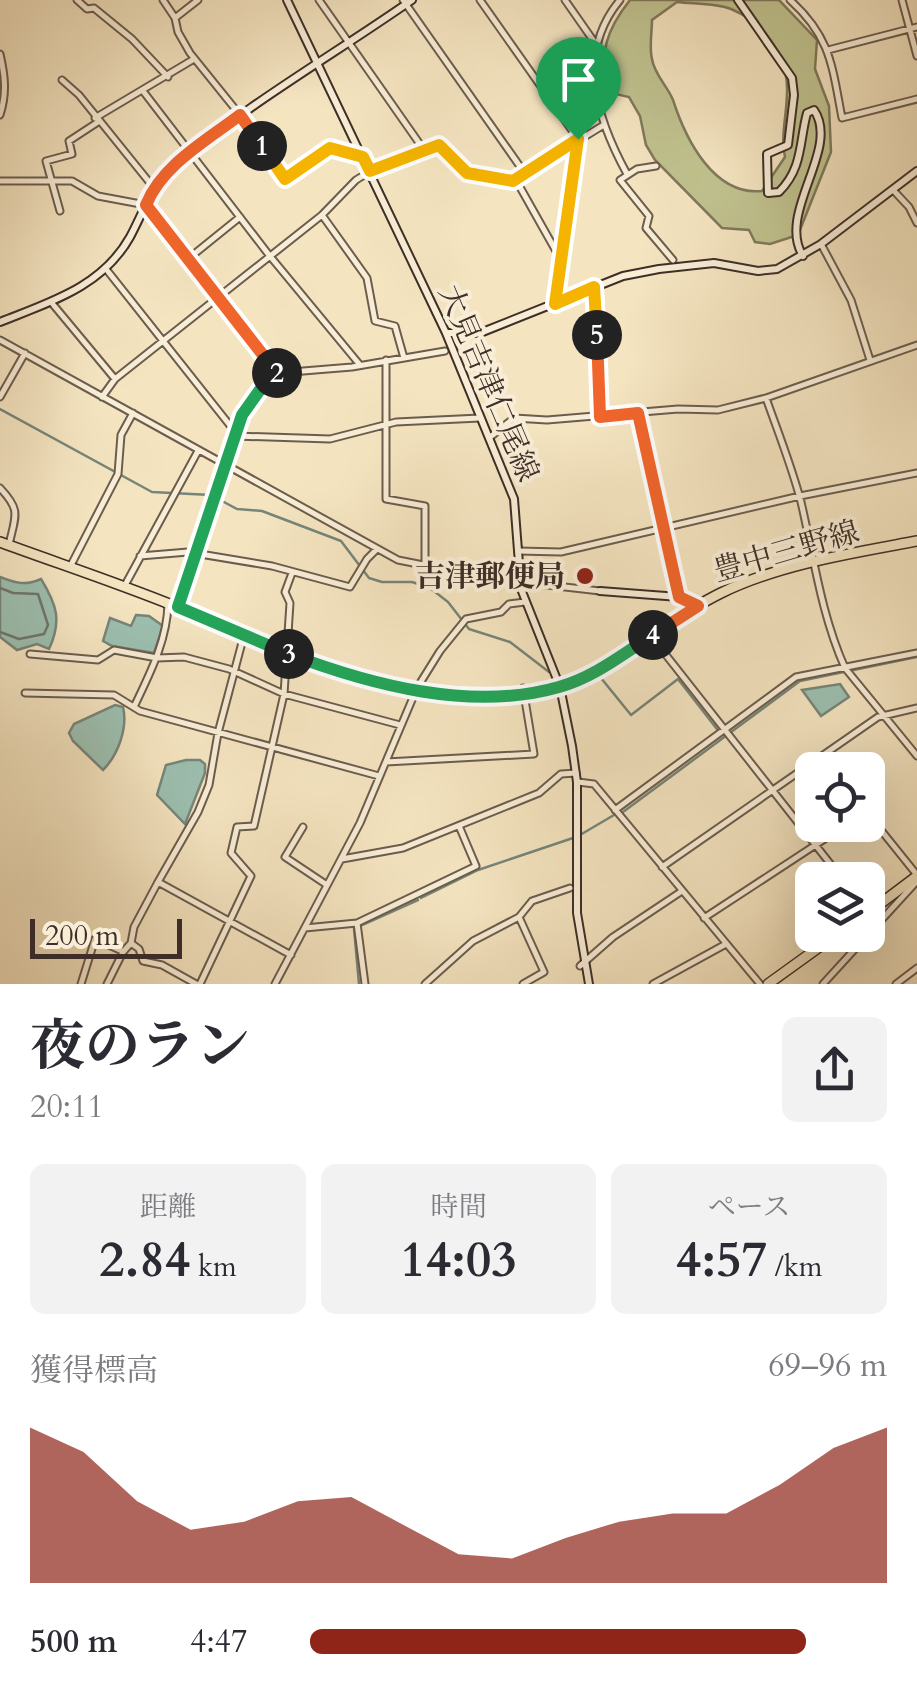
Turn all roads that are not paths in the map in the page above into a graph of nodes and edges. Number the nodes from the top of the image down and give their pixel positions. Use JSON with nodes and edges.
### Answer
{"nodes":[{"id":1,"x":76,"y":0,"type":"edge"},
{"id":2,"x":102,"y":0,"type":"edge"},
{"id":3,"x":163,"y":0,"type":"edge"},
{"id":4,"x":198,"y":0,"type":"edge"},
{"id":5,"x":287,"y":0,"type":"edge"},
{"id":6,"x":319,"y":0,"type":"edge"},
{"id":7,"x":480,"y":0,"type":"edge"},
{"id":8,"x":565,"y":0,"type":"edge"},
{"id":9,"x":620,"y":0,"type":"edge"},
{"id":10,"x":738,"y":0,"type":"edge"},
{"id":11,"x":790,"y":0,"type":"edge"},
{"id":12,"x":902,"y":0,"type":"edge"},
{"id":13,"x":407,"y":2,"type":"edge"},
{"id":14,"x":94,"y":8,"type":"junction"},
{"id":15,"x":176,"y":18,"type":"junction"},
{"id":16,"x":913,"y":28,"type":"edge"},
{"id":17,"x":349,"y":44,"type":"junction"},
{"id":18,"x":596,"y":44,"type":"junction"},
{"id":19,"x":828,"y":50,"type":"junction"},
{"id":20,"x":0,"y":54,"type":"edge"},
{"id":21,"x":917,"y":56,"type":"edge"},
{"id":22,"x":194,"y":59,"type":"junction"},
{"id":23,"x":320,"y":64,"type":"junction"},
{"id":24,"x":168,"y":77,"type":"junction"},
{"id":25,"x":62,"y":80,"type":"dead end"},
{"id":26,"x":143,"y":91,"type":"junction"},
{"id":27,"x":917,"y":99,"type":"edge"},
{"id":28,"x":0,"y":115,"type":"edge"},
{"id":29,"x":240,"y":115,"type":"junction"},
{"id":30,"x":96,"y":120,"type":"junction"},
{"id":31,"x":602,"y":126,"type":"junction"},
{"id":32,"x":578,"y":139,"type":"junction"},
{"id":33,"x":424,"y":150,"type":"junction"},
{"id":34,"x":192,"y":152,"type":"junction"},
{"id":35,"x":363,"y":157,"type":"junction"},
{"id":36,"x":656,"y":166,"type":"dead end"},
{"id":37,"x":370,"y":171,"type":"junction"},
{"id":38,"x":917,"y":171,"type":"edge"},
{"id":39,"x":627,"y":174,"type":"junction"},
{"id":40,"x":526,"y":175,"type":"junction"},
{"id":41,"x":516,"y":180,"type":"junction"},
{"id":42,"x":50,"y":181,"type":"junction"},
{"id":43,"x":0,"y":182,"type":"edge"},
{"id":44,"x":154,"y":188,"type":"junction"},
{"id":45,"x":894,"y":191,"type":"junction"},
{"id":46,"x":146,"y":205,"type":"junction"},
{"id":47,"x":60,"y":211,"type":"dead end"},
{"id":48,"x":322,"y":215,"type":"junction"},
{"id":49,"x":240,"y":217,"type":"junction"},
{"id":50,"x":917,"y":224,"type":"edge"},
{"id":51,"x":821,"y":244,"type":"junction"},
{"id":52,"x":269,"y":255,"type":"junction"},
{"id":53,"x":802,"y":256,"type":"junction"},
{"id":54,"x":187,"y":260,"type":"junction"},
{"id":55,"x":562,"y":260,"type":"junction"},
{"id":56,"x":674,"y":260,"type":"dead end"},
{"id":57,"x":106,"y":269,"type":"junction"},
{"id":58,"x":594,"y":287,"type":"junction"},
{"id":59,"x":216,"y":298,"type":"junction"},
{"id":60,"x":51,"y":302,"type":"junction"},
{"id":61,"x":555,"y":304,"type":"junction"},
{"id":62,"x":0,"y":322,"type":"edge"},
{"id":63,"x":446,"y":334,"type":"junction"},
{"id":64,"x":164,"y":339,"type":"junction"},
{"id":65,"x":0,"y":340,"type":"edge"},
{"id":66,"x":917,"y":345,"type":"edge"},
{"id":67,"x":446,"y":351,"type":"dead end"},
{"id":68,"x":24,"y":353,"type":"junction"},
{"id":69,"x":404,"y":358,"type":"junction"},
{"id":70,"x":386,"y":360,"type":"junction"},
{"id":71,"x":870,"y":360,"type":"junction"},
{"id":72,"x":360,"y":365,"type":"junction"},
{"id":73,"x":279,"y":376,"type":"junction"},
{"id":74,"x":115,"y":379,"type":"junction"},
{"id":75,"x":102,"y":396,"type":"junction"},
{"id":76,"x":0,"y":397,"type":"edge"},
{"id":77,"x":766,"y":398,"type":"junction"},
{"id":78,"x":134,"y":413,"type":"junction"},
{"id":79,"x":638,"y":413,"type":"junction"},
{"id":80,"x":600,"y":417,"type":"junction"},
{"id":81,"x":481,"y":418,"type":"junction"},
{"id":82,"x":384,"y":425,"type":"junction"},
{"id":83,"x":236,"y":434,"type":"junction"},
{"id":84,"x":489,"y":438,"type":"junction"},
{"id":85,"x":198,"y":450,"type":"junction"},
{"id":86,"x":226,"y":465,"type":"junction"},
{"id":87,"x":917,"y":473,"type":"edge"},
{"id":88,"x":0,"y":488,"type":"edge"},
{"id":89,"x":800,"y":496,"type":"junction"},
{"id":90,"x":665,"y":529,"type":"junction"},
{"id":91,"x":917,"y":541,"type":"edge"},
{"id":92,"x":5,"y":544,"type":"edge"},
{"id":93,"x":378,"y":549,"type":"junction"},
{"id":94,"x":518,"y":551,"type":"junction"},
{"id":95,"x":197,"y":554,"type":"junction"},
{"id":96,"x":140,"y":556,"type":"junction"},
{"id":97,"x":812,"y":564,"type":"junction"},
{"id":98,"x":70,"y":567,"type":"junction"},
{"id":99,"x":425,"y":567,"type":"junction"},
{"id":100,"x":292,"y":573,"type":"junction"},
{"id":101,"x":520,"y":582,"type":"junction"},
{"id":102,"x":124,"y":587,"type":"junction"},
{"id":103,"x":600,"y":591,"type":"joint"},
{"id":104,"x":679,"y":597,"type":"junction"},
{"id":105,"x":525,"y":602,"type":"junction"},
{"id":106,"x":173,"y":605,"type":"junction"},
{"id":107,"x":698,"y":606,"type":"junction"},
{"id":108,"x":245,"y":634,"type":"junction"},
{"id":109,"x":651,"y":636,"type":"junction"},
{"id":110,"x":287,"y":653,"type":"junction"},
{"id":111,"x":917,"y":653,"type":"edge"},
{"id":112,"x":30,"y":654,"type":"dead end"},
{"id":113,"x":157,"y":658,"type":"junction"},
{"id":114,"x":845,"y":668,"type":"junction"},
{"id":115,"x":234,"y":673,"type":"junction"},
{"id":116,"x":560,"y":687,"type":"junction"},
{"id":117,"x":417,"y":688,"type":"junction"},
{"id":118,"x":524,"y":691,"type":"junction"},
{"id":119,"x":25,"y":694,"type":"dead end"},
{"id":120,"x":284,"y":694,"type":"junction"},
{"id":121,"x":134,"y":707,"type":"junction"},
{"id":122,"x":917,"y":708,"type":"edge"},
{"id":123,"x":883,"y":715,"type":"junction"},
{"id":124,"x":400,"y":725,"type":"junction"},
{"id":125,"x":725,"y":730,"type":"junction"},
{"id":126,"x":218,"y":732,"type":"junction"},
{"id":127,"x":271,"y":748,"type":"junction"},
{"id":128,"x":917,"y":756,"type":"edge"},
{"id":129,"x":386,"y":762,"type":"junction"},
{"id":130,"x":380,"y":776,"type":"junction"},
{"id":131,"x":577,"y":778,"type":"junction"},
{"id":132,"x":772,"y":790,"type":"junction"},
{"id":133,"x":615,"y":810,"type":"junction"},
{"id":134,"x":459,"y":826,"type":"junction"},
{"id":135,"x":303,"y":827,"type":"dead end"},
{"id":136,"x":885,"y":836,"type":"edge"},
{"id":137,"x":820,"y":842,"type":"edge"},
{"id":138,"x":816,"y":845,"type":"junction"},
{"id":139,"x":342,"y":859,"type":"junction"},
{"id":140,"x":829,"y":862,"type":"edge"},
{"id":141,"x":662,"y":867,"type":"junction"},
{"id":142,"x":917,"y":877,"type":"edge"},
{"id":143,"x":158,"y":882,"type":"junction"},
{"id":144,"x":327,"y":885,"type":"junction"},
{"id":145,"x":570,"y":888,"type":"dead end"},
{"id":146,"x":682,"y":890,"type":"junction"},
{"id":147,"x":885,"y":900,"type":"edge"},
{"id":148,"x":519,"y":917,"type":"junction"},
{"id":149,"x":704,"y":918,"type":"junction"},
{"id":150,"x":229,"y":921,"type":"junction"},
{"id":151,"x":357,"y":923,"type":"junction"},
{"id":152,"x":305,"y":928,"type":"junction"},
{"id":153,"x":130,"y":944,"type":"junction"},
{"id":154,"x":726,"y":944,"type":"junction"},
{"id":155,"x":123,"y":952,"type":"junction"},
{"id":156,"x":811,"y":952,"type":"edge"},
{"id":157,"x":291,"y":954,"type":"junction"},
{"id":158,"x":582,"y":964,"type":"junction"},
{"id":159,"x":917,"y":968,"type":"edge"},
{"id":160,"x":81,"y":984,"type":"edge"},
{"id":161,"x":107,"y":984,"type":"edge"},
{"id":162,"x":198,"y":984,"type":"edge"},
{"id":163,"x":275,"y":984,"type":"edge"},
{"id":164,"x":365,"y":984,"type":"edge"},
{"id":165,"x":425,"y":984,"type":"edge"},
{"id":166,"x":523,"y":984,"type":"edge"},
{"id":167,"x":589,"y":984,"type":"edge"},
{"id":168,"x":653,"y":984,"type":"edge"},
{"id":169,"x":764,"y":984,"type":"edge"},
{"id":170,"x":823,"y":984,"type":"edge"},
{"id":171,"x":896,"y":984,"type":"edge"}],
"edges":[{"from":1,"to":14,"type":"street"},
{"from":2,"to":14,"type":"street"},
{"from":3,"to":15,"type":"street"},
{"from":4,"to":15,"type":"street"},
{"from":5,"to":23,"type":"street","name":"大見吉津仁尾線"},
{"from":6,"to":17,"type":"street"},
{"from":7,"to":32,"type":"street"},
{"from":8,"to":18,"type":"street"},
{"from":9,"to":18,"type":"street"},
{"from":10,"to":53,"type":"street"},
{"from":11,"to":19,"type":"street"},
{"from":12,"to":16,"type":"street"},
{"from":13,"to":17,"type":"street"},
{"from":13,"to":40,"type":"street"},
{"from":14,"to":24,"type":"street"},
{"from":15,"to":22,"type":"street"},
{"from":16,"to":19,"type":"street"},
{"from":16,"to":21,"type":"street"},
{"from":17,"to":23,"type":"street"},
{"from":17,"to":33,"type":"street"},
{"from":18,"to":31,"type":"street"},
{"from":19,"to":27,"type":"street"},
{"from":20,"to":28,"type":"street"},
{"from":22,"to":24,"type":"street"},
{"from":22,"to":29,"type":"street"},
{"from":23,"to":29,"type":"street"},
{"from":23,"to":35,"type":"street","name":"大見吉津仁尾線"},
{"from":24,"to":26,"type":"street"},
{"from":25,"to":30,"type":"street"},
{"from":26,"to":30,"type":"street"},
{"from":26,"to":34,"type":"street"},
{"from":29,"to":34,"type":"street"},
{"from":29,"to":35,"type":"street"},
{"from":30,"to":42,"type":"street"},
{"from":30,"to":44,"type":"street"},
{"from":31,"to":32,"type":"street"},
{"from":31,"to":39,"type":"street"},
{"from":32,"to":40,"type":"street"},
{"from":32,"to":55,"type":"street"},
{"from":33,"to":37,"type":"street"},
{"from":33,"to":41,"type":"street"},
{"from":34,"to":44,"type":"street"},
{"from":34,"to":49,"type":"street"},
{"from":35,"to":37,"type":"street","name":"大見吉津仁尾線"},
{"from":36,"to":39,"type":"street"},
{"from":37,"to":48,"type":"street"},
{"from":37,"to":63,"type":"street","name":"大見吉津仁尾線"},
{"from":38,"to":45,"type":"street"},
{"from":39,"to":56,"type":"street"},
{"from":40,"to":41,"type":"street"},
{"from":41,"to":55,"type":"street"},
{"from":42,"to":43,"type":"street"},
{"from":42,"to":46,"type":"street"},
{"from":42,"to":47,"type":"street"},
{"from":44,"to":46,"type":"street"},
{"from":45,"to":50,"type":"street"},
{"from":45,"to":51,"type":"street"},
{"from":46,"to":54,"type":"street"},
{"from":46,"to":57,"type":"street"},
{"from":48,"to":52,"type":"street"},
{"from":48,"to":69,"type":"street"},
{"from":49,"to":52,"type":"street"},
{"from":49,"to":54,"type":"street"},
{"from":51,"to":53,"type":"street"},
{"from":51,"to":71,"type":"street"},
{"from":52,"to":59,"type":"street"},
{"from":52,"to":72,"type":"street"},
{"from":53,"to":58,"type":"street"},
{"from":54,"to":59,"type":"street"},
{"from":55,"to":61,"type":"street"},
{"from":57,"to":60,"type":"street"},
{"from":57,"to":64,"type":"street"},
{"from":58,"to":61,"type":"street"},
{"from":58,"to":80,"type":"street"},
{"from":59,"to":64,"type":"street"},
{"from":59,"to":73,"type":"street"},
{"from":60,"to":62,"type":"street"},
{"from":60,"to":74,"type":"street"},
{"from":61,"to":63,"type":"street"},
{"from":63,"to":81,"type":"street","name":"大見吉津仁尾線"},
{"from":64,"to":74,"type":"street"},
{"from":64,"to":83,"type":"street"},
{"from":65,"to":68,"type":"street"},
{"from":66,"to":71,"type":"street"},
{"from":67,"to":69,"type":"street"},
{"from":68,"to":75,"type":"street"},
{"from":68,"to":76,"type":"street"},
{"from":69,"to":70,"type":"street"},
{"from":70,"to":72,"type":"street"},
{"from":70,"to":82,"type":"street"},
{"from":71,"to":77,"type":"street"},
{"from":72,"to":73,"type":"street"},
{"from":73,"to":83,"type":"street"},
{"from":74,"to":75,"type":"street"},
{"from":75,"to":78,"type":"street"},
{"from":77,"to":79,"type":"street"},
{"from":77,"to":89,"type":"street"},
{"from":78,"to":85,"type":"street"},
{"from":78,"to":98,"type":"street"},
{"from":79,"to":80,"type":"street"},
{"from":79,"to":90,"type":"street"},
{"from":80,"to":84,"type":"street"},
{"from":81,"to":82,"type":"street"},
{"from":81,"to":84,"type":"street","name":"大見吉津仁尾線"},
{"from":82,"to":83,"type":"street"},
{"from":82,"to":99,"type":"street"},
{"from":83,"to":86,"type":"street"},
{"from":84,"to":94,"type":"street","name":"大見吉津仁尾線"},
{"from":85,"to":86,"type":"street"},
{"from":85,"to":96,"type":"street"},
{"from":86,"to":93,"type":"street"},
{"from":86,"to":95,"type":"street"},
{"from":87,"to":89,"type":"street"},
{"from":88,"to":92,"type":"street"},
{"from":89,"to":90,"type":"street"},
{"from":89,"to":97,"type":"street"},
{"from":90,"to":94,"type":"street"},
{"from":90,"to":104,"type":"street"},
{"from":91,"to":97,"type":"main road","name":"豊中三野線"},
{"from":92,"to":98,"type":"main road","name":"豊中三野線"},
{"from":93,"to":99,"type":"street"},
{"from":93,"to":100,"type":"street"},
{"from":94,"to":101,"type":"street","name":"大見吉津仁尾線"},
{"from":95,"to":96,"type":"street"},
{"from":95,"to":100,"type":"street"},
{"from":95,"to":106,"type":"street"},
{"from":96,"to":102,"type":"street"},
{"from":97,"to":107,"type":"main road","name":"豊中三野線"},
{"from":97,"to":114,"type":"street"},
{"from":98,"to":102,"type":"main road","name":"豊中三野線"},
{"from":99,"to":101,"type":"street"},
{"from":100,"to":110,"type":"street"},
{"from":101,"to":103,"type":"street"},
{"from":101,"to":105,"type":"street","name":"大見吉津仁尾線"},
{"from":102,"to":106,"type":"main road","name":"豊中三野線"},
{"from":103,"to":104,"type":"street"},
{"from":104,"to":107,"type":"street"},
{"from":105,"to":116,"type":"street","name":"大見吉津仁尾線"},
{"from":105,"to":117,"type":"street"},
{"from":106,"to":108,"type":"main road","name":"豊中三野線"},
{"from":106,"to":113,"type":"street"},
{"from":107,"to":109,"type":"main road","name":"豊中三野線"},
{"from":108,"to":110,"type":"main road","name":"豊中三野線"},
{"from":108,"to":115,"type":"street"},
{"from":109,"to":116,"type":"main road","name":"豊中三野線"},
{"from":109,"to":125,"type":"street"},
{"from":110,"to":117,"type":"main road","name":"豊中三野線"},
{"from":110,"to":120,"type":"street"},
{"from":111,"to":114,"type":"street"},
{"from":112,"to":113,"type":"street"},
{"from":113,"to":115,"type":"street"},
{"from":113,"to":121,"type":"street"},
{"from":114,"to":123,"type":"street"},
{"from":114,"to":125,"type":"street"},
{"from":115,"to":120,"type":"street"},
{"from":115,"to":126,"type":"street"},
{"from":116,"to":118,"type":"main road","name":"豊中三野線"},
{"from":116,"to":131,"type":"street","name":"大見吉津仁尾線"},
{"from":117,"to":118,"type":"main road","name":"豊中三野線"},
{"from":117,"to":124,"type":"street"},
{"from":118,"to":129,"type":"street"},
{"from":119,"to":121,"type":"street"},
{"from":120,"to":124,"type":"street"},
{"from":120,"to":127,"type":"street"},
{"from":121,"to":126,"type":"street"},
{"from":122,"to":123,"type":"street"},
{"from":123,"to":128,"type":"street"},
{"from":123,"to":132,"type":"street"},
{"from":124,"to":129,"type":"street"},
{"from":125,"to":132,"type":"street"},
{"from":125,"to":133,"type":"street"},
{"from":126,"to":127,"type":"street"},
{"from":126,"to":143,"type":"street"},
{"from":127,"to":130,"type":"street"},
{"from":127,"to":150,"type":"street"},
{"from":129,"to":130,"type":"street"},
{"from":130,"to":139,"type":"street"},
{"from":131,"to":133,"type":"street"},
{"from":131,"to":134,"type":"street"},
{"from":131,"to":158,"type":"street","name":"大見吉津仁尾線"},
{"from":132,"to":138,"type":"street"},
{"from":132,"to":141,"type":"street"},
{"from":133,"to":141,"type":"street"},
{"from":134,"to":139,"type":"street"},
{"from":134,"to":151,"type":"street"},
{"from":135,"to":144,"type":"street"},
{"from":136,"to":142,"type":"street"},
{"from":137,"to":138,"type":"street"},
{"from":138,"to":140,"type":"street"},
{"from":138,"to":149,"type":"street"},
{"from":139,"to":144,"type":"street"},
{"from":141,"to":146,"type":"street"},
{"from":142,"to":147,"type":"main road"},
{"from":142,"to":170,"type":"street"},
{"from":143,"to":150,"type":"street"},
{"from":143,"to":153,"type":"street"},
{"from":144,"to":152,"type":"street"},
{"from":145,"to":148,"type":"street"},
{"from":146,"to":149,"type":"street"},
{"from":146,"to":158,"type":"street"},
{"from":148,"to":165,"type":"street"},
{"from":148,"to":166,"type":"street"},
{"from":149,"to":154,"type":"street"},
{"from":150,"to":157,"type":"street"},
{"from":150,"to":162,"type":"street"},
{"from":151,"to":152,"type":"street"},
{"from":151,"to":164,"type":"street"},
{"from":152,"to":157,"type":"street"},
{"from":153,"to":155,"type":"street"},
{"from":153,"to":162,"type":"street"},
{"from":154,"to":168,"type":"street"},
{"from":154,"to":169,"type":"street"},
{"from":155,"to":160,"type":"street"},
{"from":155,"to":161,"type":"street"},
{"from":156,"to":169,"type":"main road"},
{"from":157,"to":163,"type":"street"},
{"from":158,"to":167,"type":"street","name":"大見吉津仁尾線"},
{"from":159,"to":171,"type":"street"}]}
